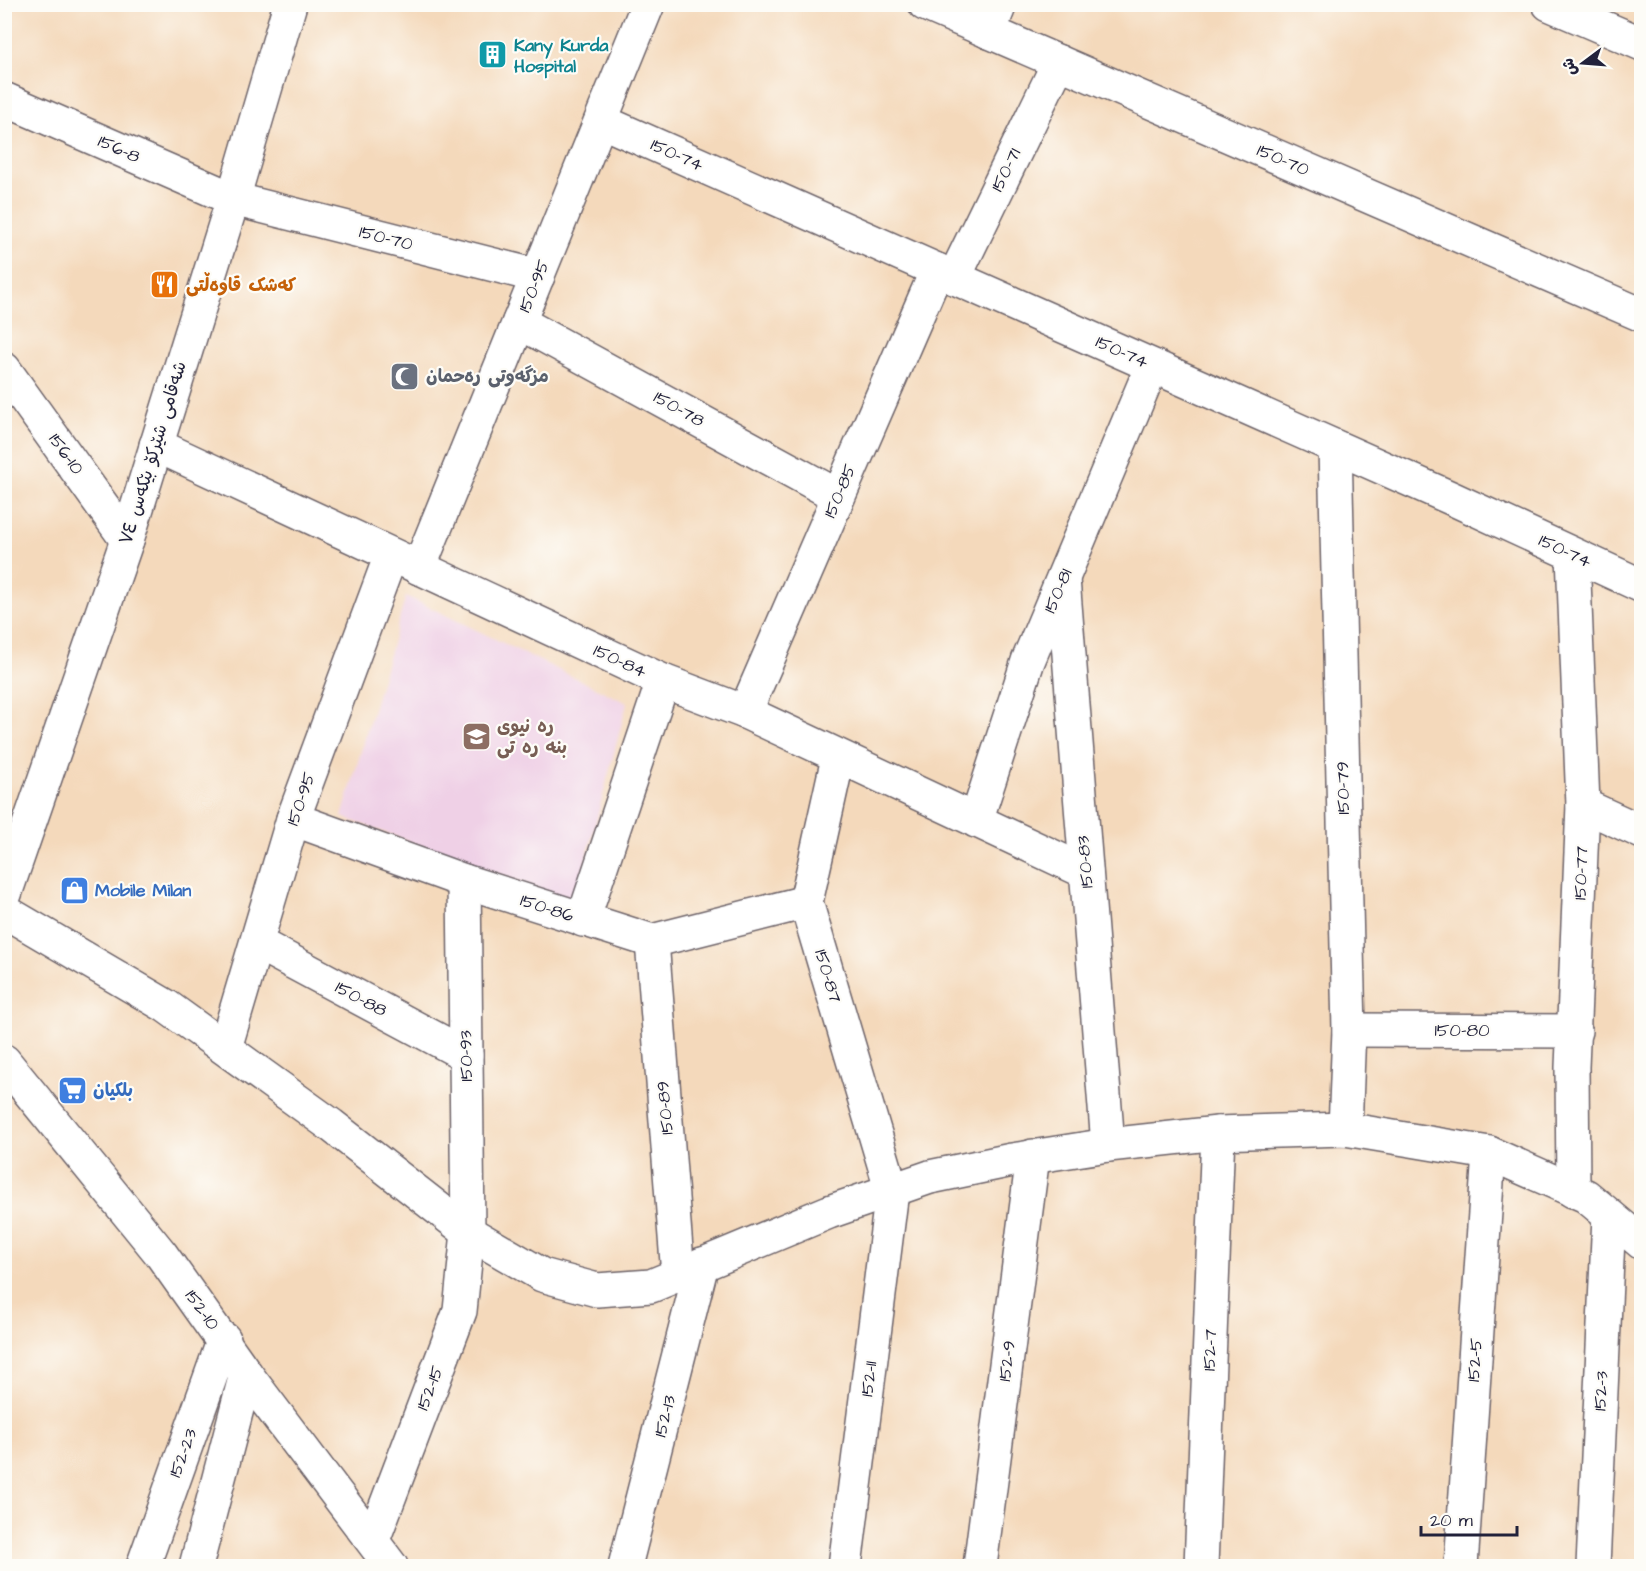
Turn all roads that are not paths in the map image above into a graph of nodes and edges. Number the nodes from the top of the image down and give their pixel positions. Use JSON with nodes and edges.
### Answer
{"nodes":[{"id":1,"x":290,"y":4,"type":"edge"},
{"id":2,"x":648,"y":4,"type":"edge"},
{"id":3,"x":925,"y":4,"type":"edge"},
{"id":4,"x":1549,"y":4,"type":"edge"},
{"id":5,"x":994,"y":18,"type":"edge"},
{"id":6,"x":1641,"y":44,"type":"edge"},
{"id":7,"x":1059,"y":62,"type":"junction"},
{"id":8,"x":4,"y":99,"type":"edge"},
{"id":9,"x":601,"y":121,"type":"junction"},
{"id":10,"x":233,"y":199,"type":"junction"},
{"id":11,"x":946,"y":274,"type":"junction"},
{"id":12,"x":538,"y":276,"type":"junction"},
{"id":13,"x":1641,"y":315,"type":"edge"},
{"id":14,"x":519,"y":322,"type":"junction"},
{"id":15,"x":1152,"y":366,"type":"junction"},
{"id":16,"x":4,"y":369,"type":"edge"},
{"id":17,"x":156,"y":445,"type":"junction"},
{"id":18,"x":1335,"y":447,"type":"junction"},
{"id":19,"x":838,"y":496,"type":"junction"},
{"id":20,"x":127,"y":540,"type":"junction"},
{"id":21,"x":1573,"y":555,"type":"junction"},
{"id":22,"x":405,"y":561,"type":"junction"},
{"id":23,"x":1063,"y":579,"type":"junction"},
{"id":24,"x":1641,"y":586,"type":"edge"},
{"id":25,"x":663,"y":681,"type":"junction"},
{"id":26,"x":745,"y":712,"type":"junction"},
{"id":27,"x":838,"y":758,"type":"junction"},
{"id":28,"x":1583,"y":805,"type":"junction"},
{"id":29,"x":294,"y":819,"type":"junction"},
{"id":30,"x":976,"y":821,"type":"junction"},
{"id":31,"x":1641,"y":832,"type":"edge"},
{"id":32,"x":10,"y":859,"type":"edge"},
{"id":33,"x":1086,"y":872,"type":"junction"},
{"id":34,"x":464,"y":881,"type":"junction"},
{"id":35,"x":4,"y":897,"type":"edge"},
{"id":36,"x":806,"y":902,"type":"junction"},
{"id":37,"x":4,"y":911,"type":"edge"},
{"id":38,"x":583,"y":920,"type":"junction"},
{"id":39,"x":652,"y":941,"type":"junction"},
{"id":40,"x":257,"y":943,"type":"junction"},
{"id":41,"x":1349,"y":1030,"type":"junction"},
{"id":42,"x":1575,"y":1031,"type":"junction"},
{"id":43,"x":225,"y":1048,"type":"junction"},
{"id":44,"x":466,"y":1055,"type":"junction"},
{"id":45,"x":4,"y":1060,"type":"edge"},
{"id":46,"x":1345,"y":1129,"type":"junction"},
{"id":47,"x":1218,"y":1133,"type":"junction"},
{"id":48,"x":1108,"y":1145,"type":"junction"},
{"id":49,"x":1489,"y":1153,"type":"junction"},
{"id":50,"x":1033,"y":1156,"type":"junction"},
{"id":51,"x":892,"y":1191,"type":"junction"},
{"id":52,"x":1573,"y":1191,"type":"junction"},
{"id":53,"x":1609,"y":1216,"type":"junction"},
{"id":54,"x":468,"y":1232,"type":"junction"},
{"id":55,"x":1641,"y":1242,"type":"edge"},
{"id":56,"x":690,"y":1269,"type":"junction"},
{"id":57,"x":224,"y":1339,"type":"junction"},
{"id":58,"x":246,"y":1374,"type":"junction"},
{"id":59,"x":373,"y":1540,"type":"junction"},
{"id":60,"x":143,"y":1566,"type":"edge"},
{"id":61,"x":196,"y":1566,"type":"edge"},
{"id":62,"x":391,"y":1566,"type":"edge"},
{"id":63,"x":625,"y":1566,"type":"edge"},
{"id":64,"x":845,"y":1566,"type":"edge"},
{"id":65,"x":980,"y":1566,"type":"edge"},
{"id":66,"x":1201,"y":1566,"type":"edge"},
{"id":67,"x":1461,"y":1566,"type":"edge"},
{"id":68,"x":1593,"y":1566,"type":"edge"}],
"edges":[{"from":1,"to":10,"type":"street","name":"شەقامی شێرکۆ بێکەس ٧٤"},
{"from":2,"to":9,"type":"street","name":"150-95"},
{"from":3,"to":5,"type":"street","name":"150-70"},
{"from":4,"to":6,"type":"street"},
{"from":5,"to":7,"type":"street","name":"150-70"},
{"from":7,"to":11,"type":"street","name":"150-71"},
{"from":7,"to":13,"type":"street","name":"150-70"},
{"from":8,"to":10,"type":"street","name":"156-8"},
{"from":9,"to":11,"type":"street","name":"150-74"},
{"from":9,"to":12,"type":"street","name":"150-95"},
{"from":10,"to":12,"type":"street","name":"150-70"},
{"from":10,"to":17,"type":"street","name":"شەقامی شێرکۆ بێکەس ٧٤"},
{"from":11,"to":15,"type":"street","name":"150-74"},
{"from":11,"to":19,"type":"street","name":"150-85"},
{"from":12,"to":14,"type":"street","name":"150-95"},
{"from":14,"to":19,"type":"street","name":"150-78"},
{"from":14,"to":22,"type":"street","name":"150-95"},
{"from":15,"to":18,"type":"street","name":"150-74"},
{"from":15,"to":23,"type":"street","name":"150-81"},
{"from":16,"to":20,"type":"street","name":"156-10"},
{"from":17,"to":20,"type":"street","name":"شەقامی شێرکۆ بێکەس ٧٤"},
{"from":17,"to":22,"type":"street","name":"150-84"},
{"from":18,"to":21,"type":"street","name":"150-74"},
{"from":18,"to":41,"type":"street","name":"150-79"},
{"from":19,"to":26,"type":"street","name":"150-85"},
{"from":20,"to":32,"type":"street","name":"شەقامی شێرکۆ بێکەس ٧٤"},
{"from":21,"to":24,"type":"street","name":"150-74"},
{"from":21,"to":28,"type":"street","name":"150-77"},
{"from":22,"to":25,"type":"street","name":"150-84"},
{"from":22,"to":29,"type":"street","name":"150-95"},
{"from":23,"to":30,"type":"street","name":"150-81"},
{"from":23,"to":33,"type":"street","name":"150-83"},
{"from":25,"to":26,"type":"street","name":"150-84"},
{"from":25,"to":38,"type":"street"},
{"from":26,"to":27,"type":"street","name":"150-84"},
{"from":27,"to":30,"type":"street","name":"150-84"},
{"from":27,"to":36,"type":"street","name":"150-87"},
{"from":28,"to":31,"type":"street"},
{"from":28,"to":42,"type":"street","name":"150-77"},
{"from":29,"to":34,"type":"street","name":"150-86"},
{"from":29,"to":40,"type":"street","name":"150-95"},
{"from":30,"to":33,"type":"street","name":"150-84"},
{"from":32,"to":35,"type":"street","name":"شەقامی شێرکۆ بێکەس ٧٤"},
{"from":33,"to":48,"type":"street","name":"150-83"},
{"from":34,"to":38,"type":"street","name":"150-86"},
{"from":34,"to":44,"type":"street","name":"150-93"},
{"from":36,"to":39,"type":"street"},
{"from":36,"to":51,"type":"street","name":"150-87"},
{"from":37,"to":43,"type":"street"},
{"from":38,"to":39,"type":"street","name":"150-86"},
{"from":39,"to":56,"type":"street","name":"150-89"},
{"from":40,"to":43,"type":"street","name":"150-95"},
{"from":40,"to":44,"type":"street","name":"150-88"},
{"from":41,"to":42,"type":"street","name":"150-80"},
{"from":41,"to":46,"type":"street","name":"150-79"},
{"from":42,"to":52,"type":"street","name":"150-77"},
{"from":43,"to":54,"type":"street"},
{"from":44,"to":54,"type":"street","name":"150-93"},
{"from":45,"to":57,"type":"street","name":"152-10"},
{"from":46,"to":47,"type":"street"},
{"from":46,"to":49,"type":"street"},
{"from":47,"to":48,"type":"street"},
{"from":47,"to":66,"type":"street","name":"152-7"},
{"from":48,"to":50,"type":"street"},
{"from":49,"to":52,"type":"street"},
{"from":49,"to":67,"type":"street","name":"152-5"},
{"from":50,"to":51,"type":"street"},
{"from":50,"to":65,"type":"street","name":"152-9"},
{"from":51,"to":56,"type":"street"},
{"from":51,"to":64,"type":"street","name":"152-11"},
{"from":52,"to":53,"type":"street"},
{"from":53,"to":55,"type":"street"},
{"from":53,"to":68,"type":"street","name":"152-3"},
{"from":54,"to":56,"type":"street"},
{"from":54,"to":59,"type":"street","name":"152-15"},
{"from":56,"to":63,"type":"street","name":"152-13"},
{"from":57,"to":58,"type":"street","name":"152-10"},
{"from":57,"to":60,"type":"street","name":"152-23"},
{"from":58,"to":59,"type":"street","name":"152-10"},
{"from":58,"to":61,"type":"street"},
{"from":59,"to":62,"type":"street","name":"152-10"}]}
